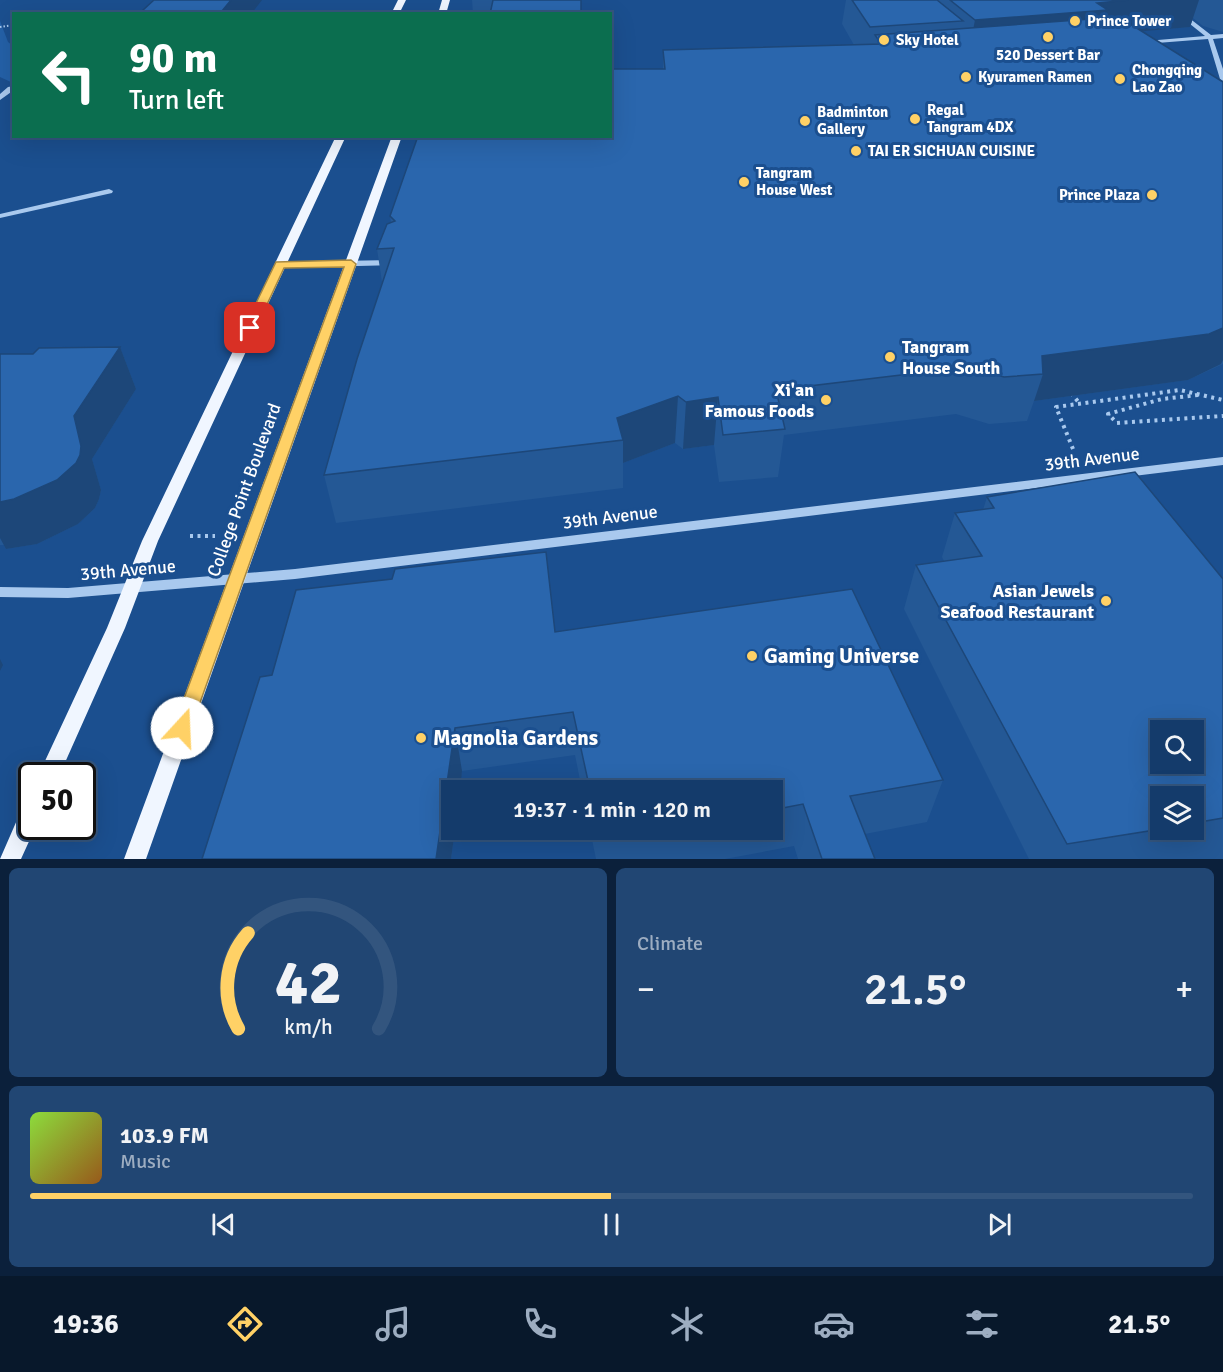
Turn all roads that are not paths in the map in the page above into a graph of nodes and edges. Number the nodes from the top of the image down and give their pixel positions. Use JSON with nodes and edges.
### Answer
{"nodes":[{"id":1,"x":1163,"y":0,"type":"edge"},
{"id":2,"x":1223,"y":36,"type":"edge"},
{"id":3,"x":1210,"y":37,"type":"junction"},
{"id":4,"x":1136,"y":44,"type":"edge"},
{"id":5,"x":1223,"y":79,"type":"edge"},
{"id":6,"x":12,"y":88,"type":"edge"},
{"id":7,"x":0,"y":98,"type":"edge"},
{"id":8,"x":340,"y":138,"type":"edge"},
{"id":9,"x":396,"y":138,"type":"edge"},
{"id":10,"x":109,"y":191,"type":"dead end"},
{"id":11,"x":0,"y":216,"type":"edge"},
{"id":12,"x":395,"y":263,"type":"edge"},
{"id":13,"x":280,"y":264,"type":"junction"},
{"id":14,"x":351,"y":264,"type":"junction"},
{"id":15,"x":1223,"y":461,"type":"edge"},
{"id":16,"x":236,"y":579,"type":"junction"},
{"id":17,"x":132,"y":588,"type":"junction"},
{"id":18,"x":0,"y":592,"type":"edge"},
{"id":19,"x":54,"y":762,"type":"edge"},
{"id":20,"x":19,"y":840,"type":"edge"},
{"id":21,"x":10,"y":859,"type":"edge"},
{"id":22,"x":135,"y":859,"type":"edge"}],
"edges":[{"from":1,"to":3,"type":"street"},
{"from":2,"to":3,"type":"street"},
{"from":3,"to":4,"type":"street"},
{"from":3,"to":5,"type":"street"},
{"from":6,"to":7,"type":"street"},
{"from":8,"to":13,"type":"main road"},
{"from":9,"to":14,"type":"main road","name":"College Point Boulevard"},
{"from":10,"to":11,"type":"street"},
{"from":12,"to":14,"type":"street"},
{"from":13,"to":14,"type":"street"},
{"from":13,"to":17,"type":"main road"},
{"from":14,"to":16,"type":"main road","name":"College Point Boulevard"},
{"from":15,"to":16,"type":"street","name":"39th Avenue"},
{"from":16,"to":17,"type":"street","name":"39th Avenue"},
{"from":16,"to":22,"type":"main road","name":"College Point Boulevard"},
{"from":17,"to":18,"type":"street","name":"39th Avenue"},
{"from":17,"to":19,"type":"main road"},
{"from":20,"to":21,"type":"main road"}]}
